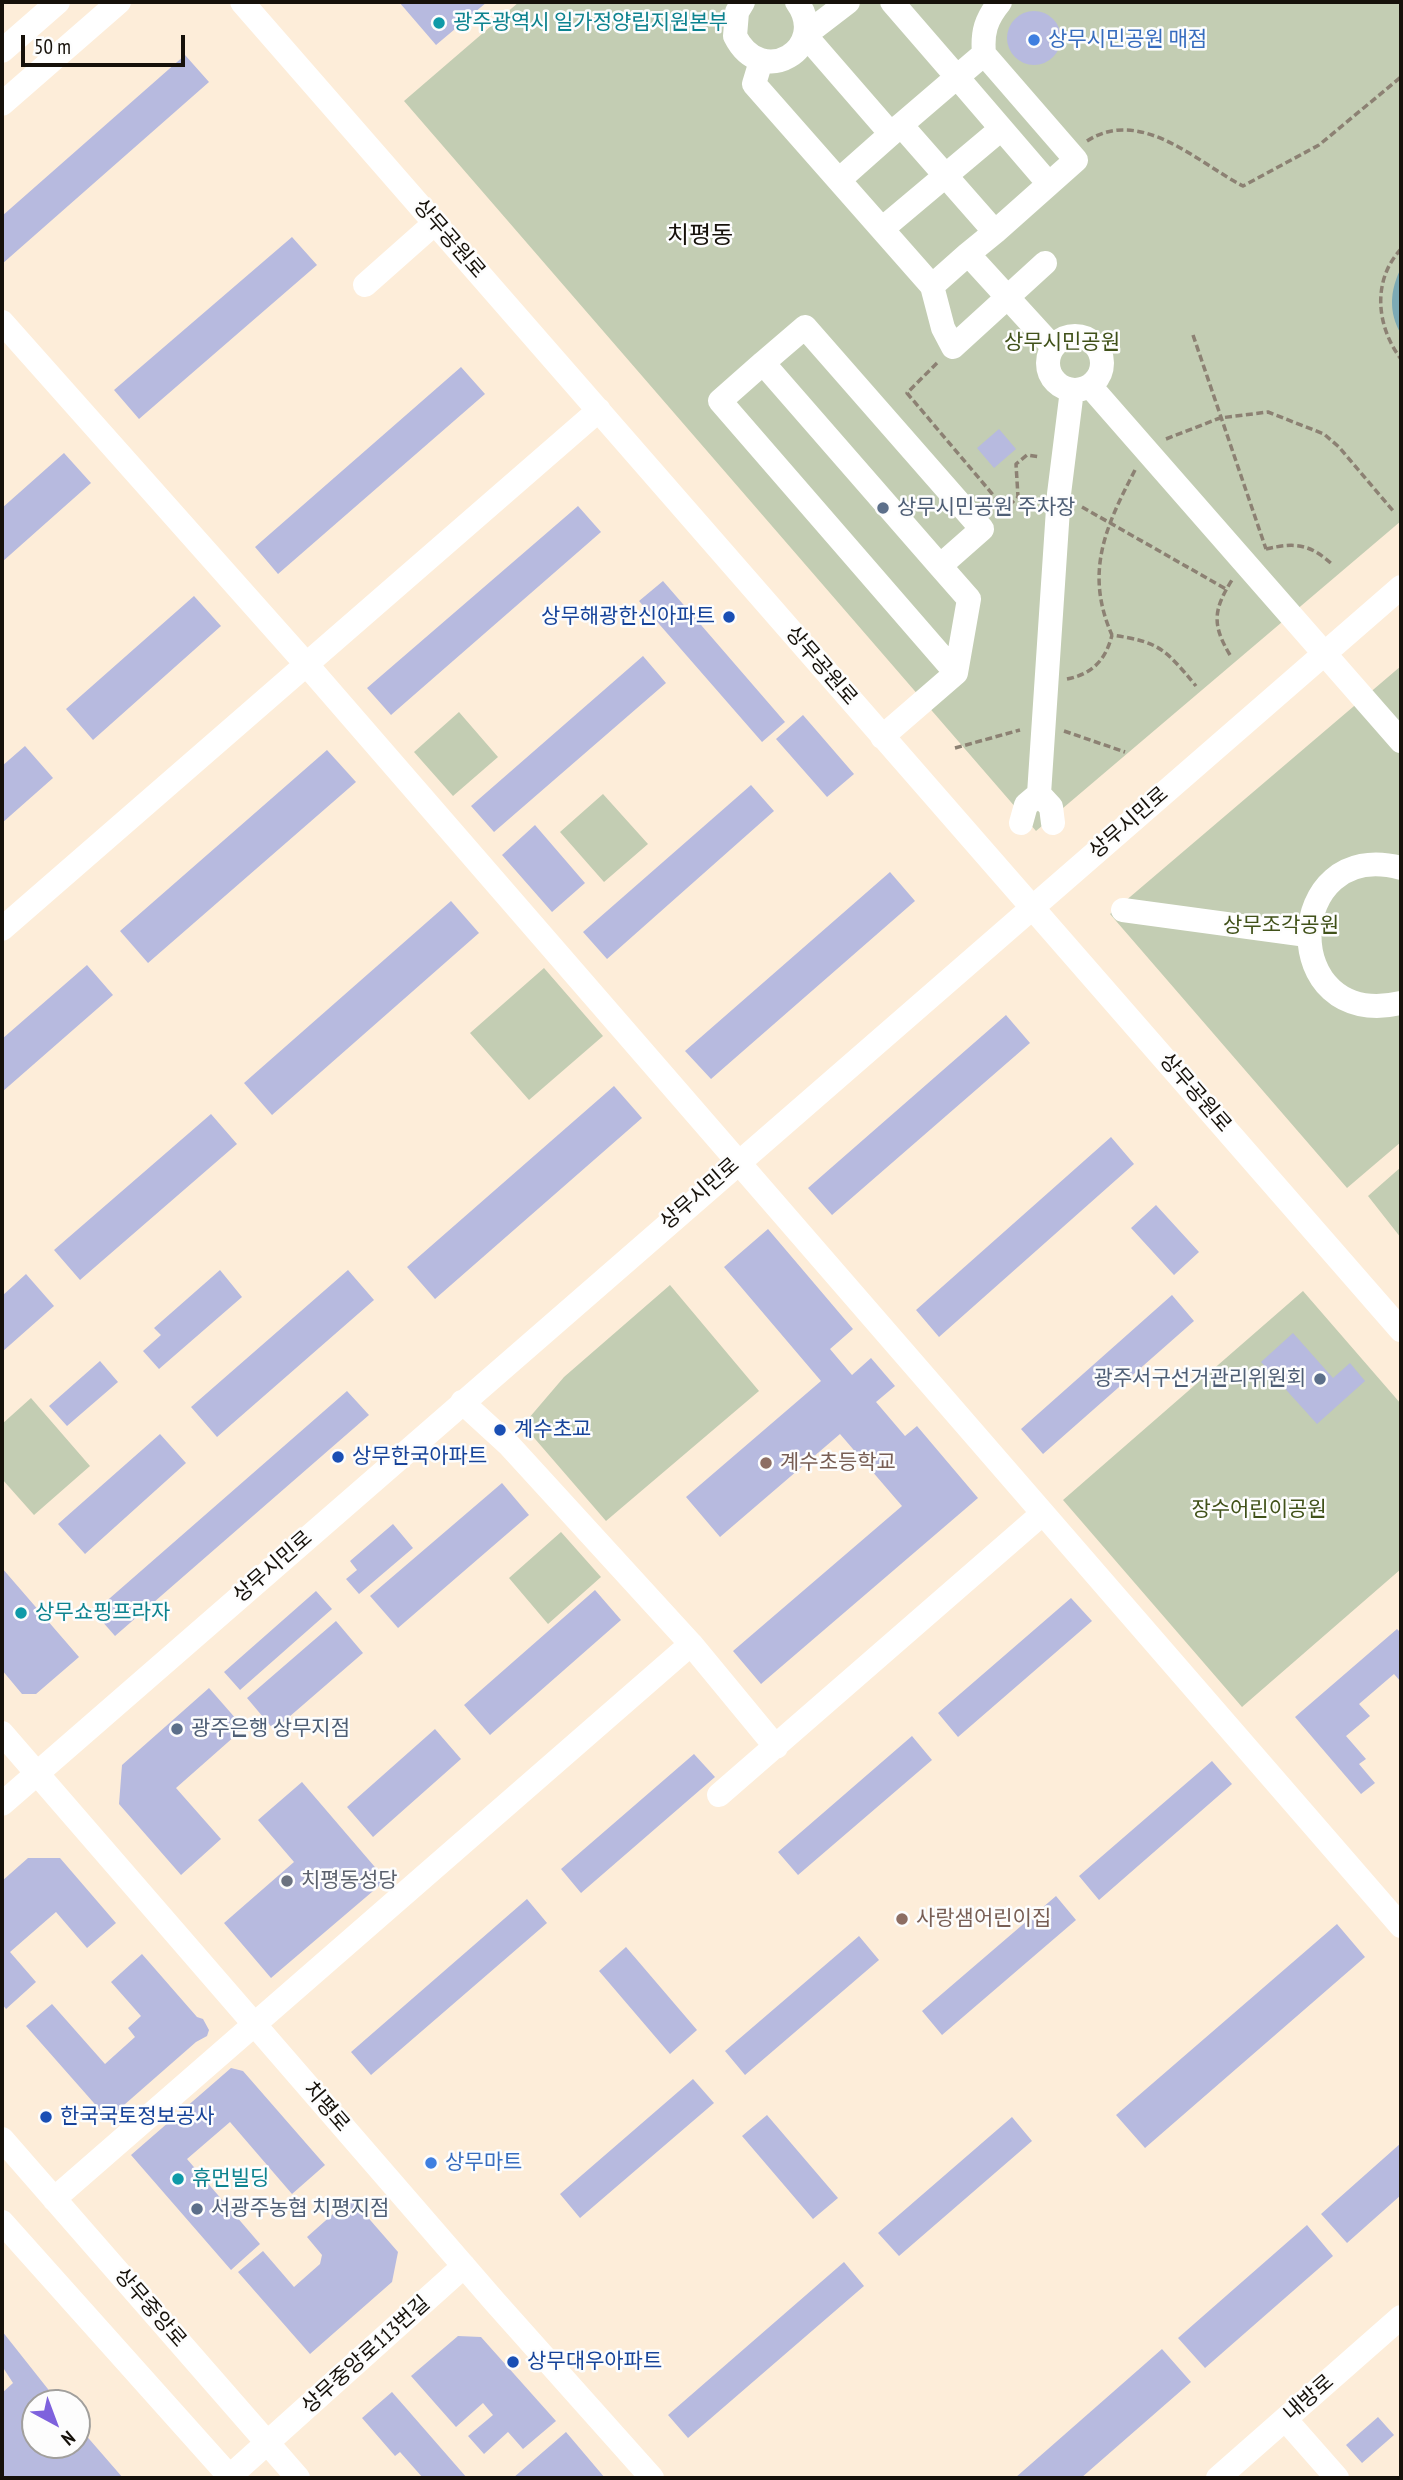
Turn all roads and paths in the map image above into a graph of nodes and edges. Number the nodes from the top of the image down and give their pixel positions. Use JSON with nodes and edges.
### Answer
{"nodes":[{"id":1,"x":58,"y":2,"type":"edge"},
{"id":2,"x":119,"y":2,"type":"edge"},
{"id":3,"x":242,"y":2,"type":"edge"},
{"id":4,"x":743,"y":2,"type":"edge"},
{"id":5,"x":797,"y":2,"type":"edge"},
{"id":6,"x":848,"y":2,"type":"edge"},
{"id":7,"x":892,"y":2,"type":"edge"},
{"id":8,"x":1000,"y":2,"type":"edge"},
{"id":9,"x":805,"y":35,"type":"junction"},
{"id":10,"x":2,"y":51,"type":"edge"},
{"id":11,"x":984,"y":54,"type":"junction"},
{"id":12,"x":761,"y":61,"type":"junction"},
{"id":13,"x":957,"y":77,"type":"junction"},
{"id":14,"x":1401,"y":77,"type":"edge"},
{"id":15,"x":2,"y":104,"type":"edge"},
{"id":16,"x":1001,"y":128,"type":"junction"},
{"id":17,"x":896,"y":129,"type":"junction"},
{"id":18,"x":1070,"y":153,"type":"junction"},
{"id":19,"x":946,"y":176,"type":"junction"},
{"id":20,"x":839,"y":180,"type":"junction"},
{"id":21,"x":1049,"y":184,"type":"junction"},
{"id":22,"x":435,"y":223,"type":"junction"},
{"id":23,"x":882,"y":229,"type":"junction"},
{"id":24,"x":995,"y":232,"type":"junction"},
{"id":25,"x":1401,"y":249,"type":"edge"},
{"id":26,"x":968,"y":254,"type":"junction"},
{"id":27,"x":1045,"y":263,"type":"dead end"},
{"id":28,"x":365,"y":285,"type":"dead end"},
{"id":29,"x":932,"y":286,"type":"junction"},
{"id":30,"x":1008,"y":298,"type":"junction"},
{"id":31,"x":2,"y":322,"type":"edge"},
{"id":32,"x":1193,"y":335,"type":"dead end"},
{"id":33,"x":953,"y":347,"type":"junction"},
{"id":34,"x":1053,"y":347,"type":"junction"},
{"id":35,"x":1401,"y":359,"type":"edge"},
{"id":36,"x":763,"y":363,"type":"junction"},
{"id":37,"x":1081,"y":388,"type":"junction"},
{"id":38,"x":598,"y":410,"type":"junction"},
{"id":39,"x":1220,"y":418,"type":"junction"},
{"id":40,"x":1149,"y":455,"type":"junction"},
{"id":41,"x":1063,"y":460,"type":"junction"},
{"id":42,"x":1059,"y":494,"type":"junction"},
{"id":43,"x":1394,"y":512,"type":"dead end"},
{"id":44,"x":1108,"y":522,"type":"junction"},
{"id":45,"x":1266,"y":549,"type":"dead end"},
{"id":46,"x":940,"y":566,"type":"junction"},
{"id":47,"x":1401,"y":587,"type":"edge"},
{"id":48,"x":1226,"y":589,"type":"dead end"},
{"id":49,"x":1112,"y":635,"type":"junction"},
{"id":50,"x":307,"y":665,"type":"junction"},
{"id":51,"x":956,"y":673,"type":"junction"},
{"id":52,"x":1047,"y":682,"type":"junction"},
{"id":53,"x":1196,"y":685,"type":"dead end"},
{"id":54,"x":882,"y":737,"type":"junction"},
{"id":55,"x":1401,"y":741,"type":"edge"},
{"id":56,"x":1039,"y":794,"type":"junction"},
{"id":57,"x":1020,"y":823,"type":"dead end"},
{"id":58,"x":1053,"y":823,"type":"dead end"},
{"id":59,"x":1401,"y":868,"type":"edge"},
{"id":60,"x":1033,"y":906,"type":"junction"},
{"id":61,"x":1124,"y":910,"type":"dead end"},
{"id":62,"x":2,"y":929,"type":"edge"},
{"id":63,"x":1307,"y":935,"type":"junction"},
{"id":64,"x":1401,"y":1003,"type":"edge"},
{"id":65,"x":736,"y":1162,"type":"junction"},
{"id":66,"x":1401,"y":1330,"type":"edge"},
{"id":67,"x":462,"y":1402,"type":"junction"},
{"id":68,"x":1042,"y":1514,"type":"junction"},
{"id":69,"x":691,"y":1644,"type":"junction"},
{"id":70,"x":2,"y":1732,"type":"edge"},
{"id":71,"x":776,"y":1747,"type":"junction"},
{"id":72,"x":37,"y":1773,"type":"junction"},
{"id":73,"x":719,"y":1796,"type":"dead end"},
{"id":74,"x":2,"y":1804,"type":"edge"},
{"id":75,"x":1401,"y":1926,"type":"edge"},
{"id":76,"x":255,"y":2025,"type":"junction"},
{"id":77,"x":2,"y":2139,"type":"edge"},
{"id":78,"x":54,"y":2199,"type":"junction"},
{"id":79,"x":6,"y":2236,"type":"edge"},
{"id":80,"x":464,"y":2266,"type":"junction"},
{"id":81,"x":1401,"y":2317,"type":"edge"},
{"id":82,"x":1285,"y":2419,"type":"junction"},
{"id":83,"x":268,"y":2443,"type":"junction"},
{"id":84,"x":230,"y":2478,"type":"edge"},
{"id":85,"x":298,"y":2478,"type":"edge"},
{"id":86,"x":652,"y":2478,"type":"edge"},
{"id":87,"x":1218,"y":2478,"type":"edge"},
{"id":88,"x":1337,"y":2478,"type":"edge"}],
"edges":[{"from":1,"to":10,"type":"street"},
{"from":2,"to":15,"type":"street"},
{"from":3,"to":22,"type":"street","name":"상무공원로"},
{"from":4,"to":12,"type":"street"},
{"from":5,"to":9,"type":"street"},
{"from":6,"to":9,"type":"street"},
{"from":7,"to":13,"type":"street"},
{"from":8,"to":11,"type":"street"},
{"from":9,"to":12,"type":"street"},
{"from":9,"to":17,"type":"street"},
{"from":11,"to":13,"type":"street"},
{"from":11,"to":18,"type":"street"},
{"from":12,"to":20,"type":"street"},
{"from":13,"to":16,"type":"street"},
{"from":13,"to":17,"type":"street"},
{"from":14,"to":18,"type":"path"},
{"from":16,"to":19,"type":"street"},
{"from":16,"to":21,"type":"street"},
{"from":17,"to":19,"type":"street"},
{"from":17,"to":20,"type":"street"},
{"from":18,"to":21,"type":"street"},
{"from":19,"to":23,"type":"street"},
{"from":19,"to":24,"type":"street"},
{"from":20,"to":23,"type":"street"},
{"from":21,"to":24,"type":"street"},
{"from":22,"to":28,"type":"street"},
{"from":22,"to":38,"type":"street","name":"상무공원로"},
{"from":23,"to":29,"type":"street"},
{"from":24,"to":26,"type":"street"},
{"from":25,"to":35,"type":"path"},
{"from":26,"to":29,"type":"street"},
{"from":26,"to":30,"type":"street"},
{"from":27,"to":30,"type":"street"},
{"from":29,"to":33,"type":"street"},
{"from":30,"to":33,"type":"street"},
{"from":30,"to":34,"type":"street"},
{"from":31,"to":50,"type":"street"},
{"from":32,"to":39,"type":"path"},
{"from":33,"to":41,"type":"path"},
{"from":34,"to":37,"type":"street"},
{"from":34,"to":37,"type":"street"},
{"from":36,"to":46,"type":"street"},
{"from":36,"to":46,"type":"street"},
{"from":36,"to":51,"type":"street"},
{"from":37,"to":40,"type":"street"},
{"from":37,"to":41,"type":"street"},
{"from":38,"to":50,"type":"street"},
{"from":38,"to":54,"type":"street","name":"상무공원로"},
{"from":39,"to":40,"type":"path"},
{"from":39,"to":43,"type":"path"},
{"from":39,"to":45,"type":"path"},
{"from":40,"to":44,"type":"path"},
{"from":40,"to":55,"type":"street"},
{"from":41,"to":42,"type":"street"},
{"from":42,"to":44,"type":"path"},
{"from":42,"to":52,"type":"street"},
{"from":44,"to":48,"type":"path"},
{"from":44,"to":49,"type":"path"},
{"from":46,"to":51,"type":"street"},
{"from":47,"to":60,"type":"street","name":"상무시민로"},
{"from":49,"to":52,"type":"path"},
{"from":49,"to":53,"type":"path"},
{"from":50,"to":62,"type":"street"},
{"from":50,"to":65,"type":"street"},
{"from":51,"to":54,"type":"street"},
{"from":52,"to":56,"type":"street"},
{"from":54,"to":60,"type":"street","name":"상무공원로"},
{"from":56,"to":57,"type":"street"},
{"from":56,"to":58,"type":"street"},
{"from":59,"to":63,"type":"street"},
{"from":60,"to":65,"type":"street","name":"상무시민로"},
{"from":60,"to":66,"type":"street","name":"상무공원로"},
{"from":61,"to":63,"type":"street"},
{"from":63,"to":64,"type":"street"},
{"from":65,"to":67,"type":"street","name":"상무시민로"},
{"from":65,"to":68,"type":"street"},
{"from":67,"to":69,"type":"street"},
{"from":67,"to":72,"type":"street","name":"상무시민로"},
{"from":68,"to":71,"type":"street"},
{"from":68,"to":75,"type":"street"},
{"from":69,"to":71,"type":"street"},
{"from":69,"to":76,"type":"street"},
{"from":70,"to":72,"type":"street","name":"치평로"},
{"from":71,"to":73,"type":"street"},
{"from":72,"to":74,"type":"street","name":"상무시민로"},
{"from":72,"to":76,"type":"street","name":"치평로"},
{"from":76,"to":78,"type":"street"},
{"from":76,"to":80,"type":"street","name":"치평로"},
{"from":77,"to":78,"type":"street","name":"상무중앙로"},
{"from":78,"to":83,"type":"street","name":"상무중앙로"},
{"from":79,"to":84,"type":"street"},
{"from":80,"to":83,"type":"street","name":"상무중앙로113번길"},
{"from":80,"to":86,"type":"street","name":"치평로"},
{"from":81,"to":82,"type":"street","name":"내방로"},
{"from":82,"to":87,"type":"street","name":"내방로"},
{"from":82,"to":88,"type":"street"},
{"from":83,"to":84,"type":"street","name":"상무중앙로113번길"},
{"from":83,"to":85,"type":"street","name":"상무중앙로"}]}
